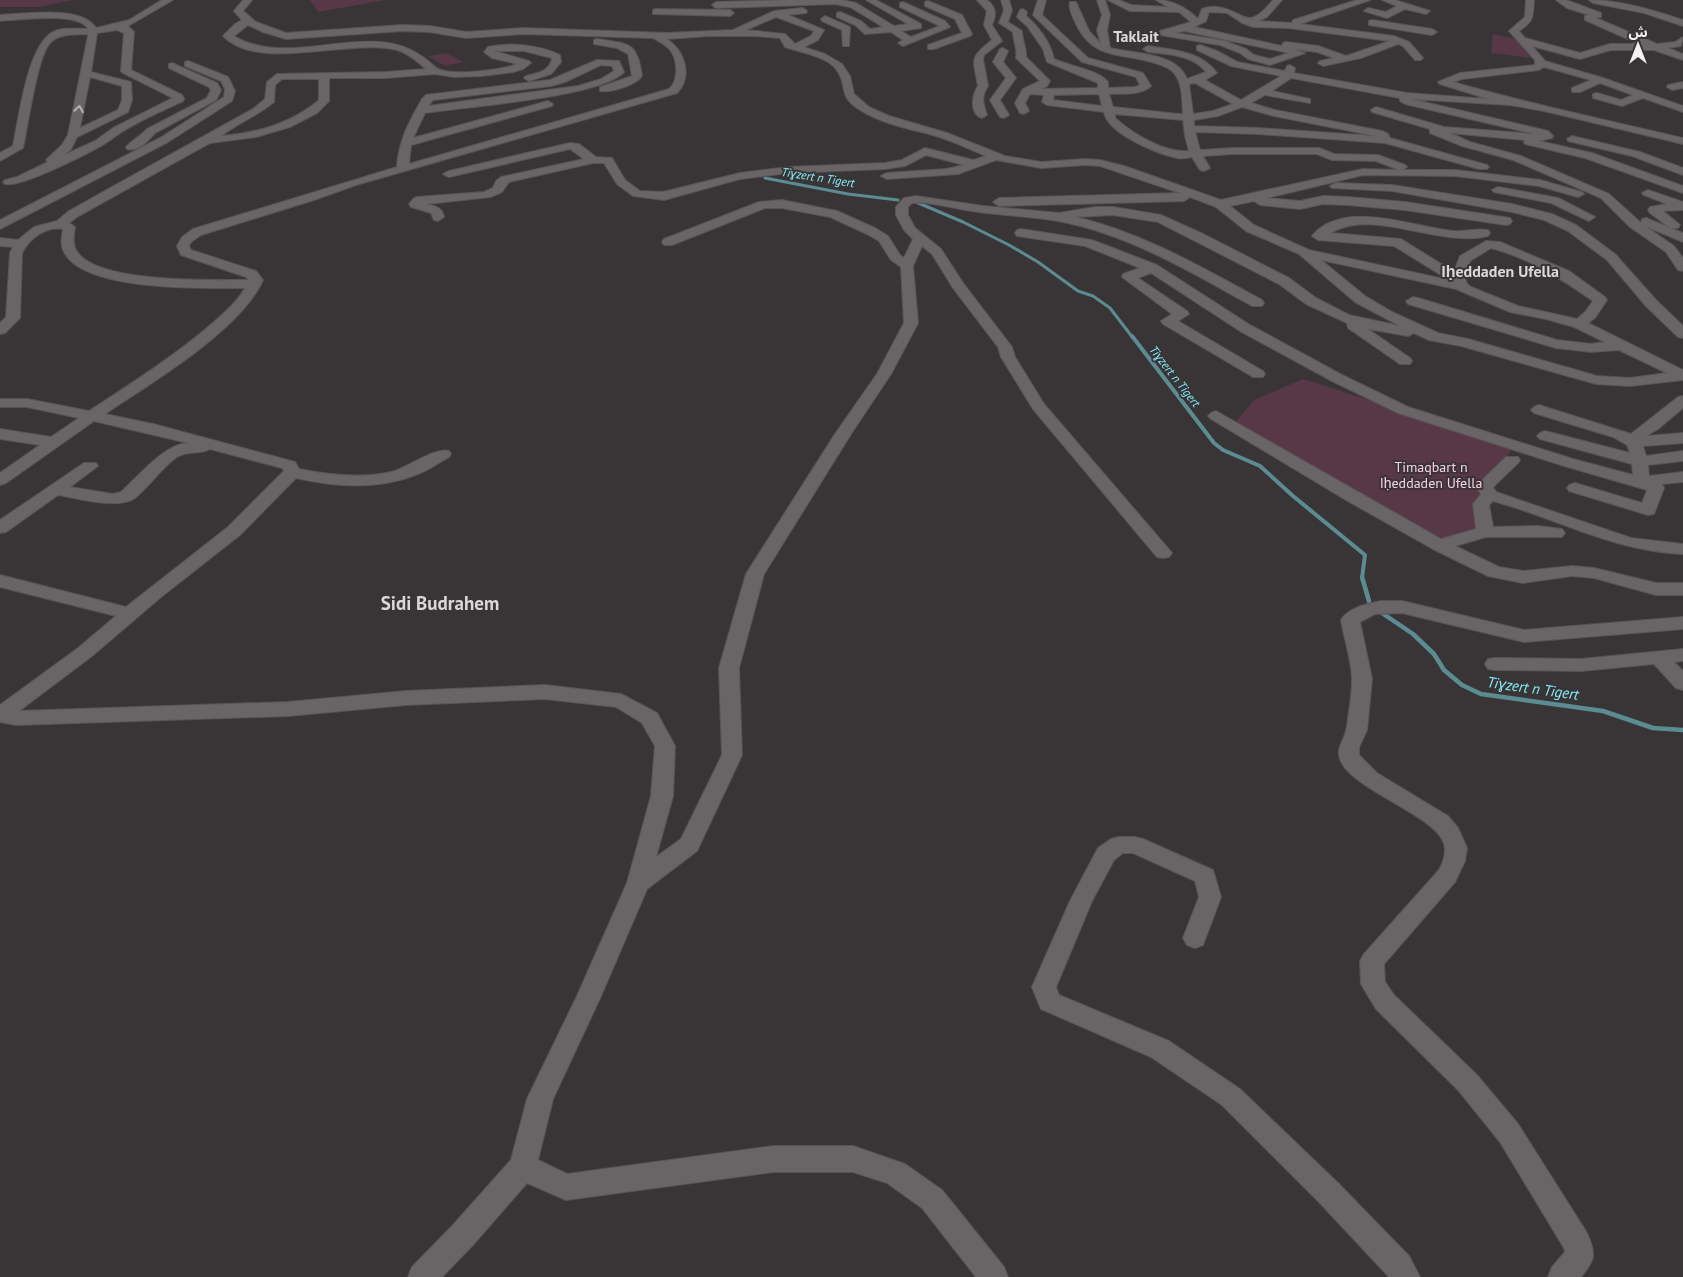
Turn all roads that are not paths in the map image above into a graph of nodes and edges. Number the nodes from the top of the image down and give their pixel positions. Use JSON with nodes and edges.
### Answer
{"nodes":[{"id":1,"x":169,"y":0,"type":"edge"},
{"id":2,"x":248,"y":0,"type":"edge"},
{"id":3,"x":872,"y":0,"type":"edge"},
{"id":4,"x":892,"y":0,"type":"edge"},
{"id":5,"x":920,"y":0,"type":"edge"},
{"id":6,"x":981,"y":0,"type":"edge"},
{"id":7,"x":1005,"y":0,"type":"edge"},
{"id":8,"x":1101,"y":0,"type":"edge"},
{"id":9,"x":1112,"y":0,"type":"edge"},
{"id":10,"x":1160,"y":0,"type":"edge"},
{"id":11,"x":1278,"y":0,"type":"edge"},
{"id":12,"x":1366,"y":0,"type":"edge"},
{"id":13,"x":1386,"y":0,"type":"edge"},
{"id":14,"x":1530,"y":0,"type":"edge"},
{"id":15,"x":1560,"y":0,"type":"edge"},
{"id":16,"x":1593,"y":0,"type":"edge"},
{"id":17,"x":1042,"y":2,"type":"dead end"},
{"id":18,"x":1354,"y":2,"type":"junction"},
{"id":19,"x":1073,"y":4,"type":"dead end"},
{"id":20,"x":853,"y":5,"type":"junction"},
{"id":21,"x":1345,"y":6,"type":"junction"},
{"id":22,"x":1404,"y":6,"type":"junction"},
{"id":23,"x":1184,"y":11,"type":"junction"},
{"id":24,"x":1394,"y":11,"type":"junction"},
{"id":25,"x":656,"y":12,"type":"dead end"},
{"id":26,"x":1022,"y":12,"type":"dead end"},
{"id":27,"x":1426,"y":12,"type":"dead end"},
{"id":28,"x":721,"y":13,"type":"junction"},
{"id":29,"x":780,"y":14,"type":"junction"},
{"id":30,"x":818,"y":14,"type":"junction"},
{"id":31,"x":763,"y":18,"type":"junction"},
{"id":32,"x":0,"y":19,"type":"edge"},
{"id":33,"x":1307,"y":20,"type":"junction"},
{"id":34,"x":248,"y":21,"type":"junction"},
{"id":35,"x":1245,"y":21,"type":"junction"},
{"id":36,"x":753,"y":23,"type":"junction"},
{"id":37,"x":1197,"y":23,"type":"junction"},
{"id":38,"x":1683,"y":23,"type":"edge"},
{"id":39,"x":1285,"y":25,"type":"junction"},
{"id":40,"x":918,"y":26,"type":"junction"},
{"id":41,"x":117,"y":27,"type":"junction"},
{"id":42,"x":744,"y":28,"type":"junction"},
{"id":43,"x":1184,"y":28,"type":"junction"},
{"id":44,"x":893,"y":30,"type":"junction"},
{"id":45,"x":87,"y":32,"type":"junction"},
{"id":46,"x":567,"y":33,"type":"junction"},
{"id":47,"x":708,"y":33,"type":"junction"},
{"id":48,"x":731,"y":33,"type":"junction"},
{"id":49,"x":932,"y":34,"type":"junction"},
{"id":50,"x":653,"y":35,"type":"junction"},
{"id":51,"x":910,"y":40,"type":"junction"},
{"id":52,"x":1399,"y":40,"type":"junction"},
{"id":53,"x":1522,"y":40,"type":"junction"},
{"id":54,"x":1683,"y":40,"type":"edge"},
{"id":55,"x":1157,"y":42,"type":"dead end"},
{"id":56,"x":846,"y":44,"type":"dead end"},
{"id":57,"x":898,"y":45,"type":"dead end"},
{"id":58,"x":930,"y":47,"type":"dead end"},
{"id":59,"x":1134,"y":47,"type":"dead end"},
{"id":60,"x":1655,"y":47,"type":"junction"},
{"id":61,"x":794,"y":48,"type":"junction"},
{"id":62,"x":1273,"y":48,"type":"junction"},
{"id":63,"x":1105,"y":50,"type":"junction"},
{"id":64,"x":1003,"y":51,"type":"dead end"},
{"id":65,"x":1300,"y":53,"type":"junction"},
{"id":66,"x":78,"y":57,"type":"dead end"},
{"id":67,"x":1683,"y":57,"type":"edge"},
{"id":68,"x":1344,"y":58,"type":"junction"},
{"id":69,"x":1418,"y":58,"type":"dead end"},
{"id":70,"x":1541,"y":63,"type":"junction"},
{"id":71,"x":188,"y":64,"type":"dead end"},
{"id":72,"x":172,"y":66,"type":"dead end"},
{"id":73,"x":1289,"y":72,"type":"junction"},
{"id":74,"x":86,"y":74,"type":"junction"},
{"id":75,"x":75,"y":75,"type":"dead end"},
{"id":76,"x":326,"y":75,"type":"junction"},
{"id":77,"x":1019,"y":76,"type":"junction"},
{"id":78,"x":1041,"y":76,"type":"junction"},
{"id":79,"x":435,"y":79,"type":"junction"},
{"id":80,"x":1197,"y":80,"type":"junction"},
{"id":81,"x":1600,"y":80,"type":"junction"},
{"id":82,"x":1184,"y":82,"type":"junction"},
{"id":83,"x":1257,"y":82,"type":"dead end"},
{"id":84,"x":1683,"y":85,"type":"edge"},
{"id":85,"x":1672,"y":88,"type":"dead end"},
{"id":86,"x":1136,"y":90,"type":"junction"},
{"id":87,"x":1267,"y":90,"type":"junction"},
{"id":88,"x":1576,"y":90,"type":"dead end"},
{"id":89,"x":1027,"y":91,"type":"junction"},
{"id":90,"x":1102,"y":91,"type":"junction"},
{"id":91,"x":1050,"y":92,"type":"junction"},
{"id":92,"x":1085,"y":92,"type":"junction"},
{"id":93,"x":1642,"y":95,"type":"junction"},
{"id":94,"x":1407,"y":96,"type":"junction"},
{"id":95,"x":1597,"y":96,"type":"dead end"},
{"id":96,"x":976,"y":100,"type":"junction"},
{"id":97,"x":995,"y":100,"type":"junction"},
{"id":98,"x":1306,"y":101,"type":"dead end"},
{"id":99,"x":1510,"y":102,"type":"junction"},
{"id":100,"x":1241,"y":104,"type":"junction"},
{"id":101,"x":1088,"y":108,"type":"junction"},
{"id":102,"x":1683,"y":109,"type":"edge"},
{"id":103,"x":421,"y":110,"type":"junction"},
{"id":104,"x":1109,"y":110,"type":"junction"},
{"id":105,"x":1376,"y":110,"type":"dead end"},
{"id":106,"x":1024,"y":111,"type":"dead end"},
{"id":107,"x":1125,"y":112,"type":"junction"},
{"id":108,"x":1145,"y":114,"type":"junction"},
{"id":109,"x":982,"y":115,"type":"dead end"},
{"id":110,"x":1004,"y":115,"type":"dead end"},
{"id":111,"x":1188,"y":118,"type":"junction"},
{"id":112,"x":1145,"y":126,"type":"dead end"},
{"id":113,"x":1191,"y":129,"type":"junction"},
{"id":114,"x":1440,"y":129,"type":"junction"},
{"id":115,"x":178,"y":132,"type":"junction"},
{"id":116,"x":219,"y":132,"type":"junction"},
{"id":117,"x":1546,"y":134,"type":"junction"},
{"id":118,"x":73,"y":135,"type":"junction"},
{"id":119,"x":1506,"y":135,"type":"junction"},
{"id":120,"x":207,"y":140,"type":"junction"},
{"id":121,"x":1386,"y":140,"type":"junction"},
{"id":122,"x":1683,"y":141,"type":"edge"},
{"id":123,"x":1178,"y":142,"type":"dead end"},
{"id":124,"x":407,"y":143,"type":"junction"},
{"id":125,"x":997,"y":156,"type":"junction"},
{"id":126,"x":1198,"y":156,"type":"junction"},
{"id":127,"x":589,"y":157,"type":"junction"},
{"id":128,"x":0,"y":158,"type":"edge"},
{"id":129,"x":973,"y":164,"type":"junction"},
{"id":130,"x":403,"y":166,"type":"junction"},
{"id":131,"x":498,"y":170,"type":"dead end"},
{"id":132,"x":1683,"y":172,"type":"edge"},
{"id":133,"x":449,"y":174,"type":"dead end"},
{"id":134,"x":1419,"y":174,"type":"junction"},
{"id":135,"x":856,"y":178,"type":"dead end"},
{"id":136,"x":3,"y":183,"type":"edge"},
{"id":137,"x":1540,"y":183,"type":"junction"},
{"id":138,"x":1302,"y":185,"type":"junction"},
{"id":139,"x":1683,"y":190,"type":"edge"},
{"id":140,"x":1648,"y":193,"type":"dead end"},
{"id":141,"x":1249,"y":199,"type":"junction"},
{"id":142,"x":948,"y":203,"type":"junction"},
{"id":143,"x":1220,"y":204,"type":"junction"},
{"id":144,"x":1617,"y":208,"type":"junction"},
{"id":145,"x":1683,"y":209,"type":"edge"},
{"id":146,"x":0,"y":213,"type":"edge"},
{"id":147,"x":1589,"y":216,"type":"dead end"},
{"id":148,"x":438,"y":217,"type":"dead end"},
{"id":149,"x":1059,"y":217,"type":"junction"},
{"id":150,"x":1506,"y":222,"type":"dead end"},
{"id":151,"x":61,"y":224,"type":"junction"},
{"id":152,"x":0,"y":225,"type":"edge"},
{"id":153,"x":1683,"y":232,"type":"edge"},
{"id":154,"x":1020,"y":233,"type":"dead end"},
{"id":155,"x":1484,"y":233,"type":"dead end"},
{"id":156,"x":1318,"y":236,"type":"junction"},
{"id":157,"x":920,"y":237,"type":"junction"},
{"id":158,"x":1683,"y":238,"type":"edge"},
{"id":159,"x":0,"y":242,"type":"edge"},
{"id":160,"x":668,"y":242,"type":"dead end"},
{"id":161,"x":19,"y":244,"type":"junction"},
{"id":162,"x":1285,"y":244,"type":"junction"},
{"id":163,"x":1303,"y":251,"type":"junction"},
{"id":164,"x":906,"y":266,"type":"junction"},
{"id":165,"x":1683,"y":267,"type":"edge"},
{"id":166,"x":1152,"y":268,"type":"junction"},
{"id":167,"x":1459,"y":283,"type":"junction"},
{"id":168,"x":249,"y":284,"type":"junction"},
{"id":169,"x":1412,"y":301,"type":"dead end"},
{"id":170,"x":1257,"y":303,"type":"dead end"},
{"id":171,"x":1344,"y":318,"type":"junction"},
{"id":172,"x":1579,"y":324,"type":"junction"},
{"id":173,"x":0,"y":330,"type":"edge"},
{"id":174,"x":1683,"y":334,"type":"edge"},
{"id":175,"x":1434,"y":337,"type":"junction"},
{"id":176,"x":1623,"y":345,"type":"junction"},
{"id":177,"x":1405,"y":361,"type":"dead end"},
{"id":178,"x":1258,"y":374,"type":"dead end"},
{"id":179,"x":1683,"y":376,"type":"edge"},
{"id":180,"x":1683,"y":400,"type":"edge"},
{"id":181,"x":0,"y":403,"type":"edge"},
{"id":182,"x":1539,"y":410,"type":"dead end"},
{"id":183,"x":86,"y":415,"type":"junction"},
{"id":184,"x":1216,"y":416,"type":"dead end"},
{"id":185,"x":0,"y":434,"type":"edge"},
{"id":186,"x":1545,"y":436,"type":"dead end"},
{"id":187,"x":1683,"y":438,"type":"edge"},
{"id":188,"x":48,"y":441,"type":"junction"},
{"id":189,"x":1634,"y":442,"type":"junction"},
{"id":190,"x":219,"y":446,"type":"junction"},
{"id":191,"x":443,"y":454,"type":"dead end"},
{"id":192,"x":1683,"y":456,"type":"edge"},
{"id":193,"x":1512,"y":460,"type":"dead end"},
{"id":194,"x":1640,"y":461,"type":"junction"},
{"id":195,"x":2,"y":465,"type":"edge"},
{"id":196,"x":90,"y":466,"type":"dead end"},
{"id":197,"x":292,"y":472,"type":"junction"},
{"id":198,"x":1683,"y":477,"type":"edge"},
{"id":199,"x":0,"y":480,"type":"edge"},
{"id":200,"x":1641,"y":482,"type":"junction"},
{"id":201,"x":1576,"y":488,"type":"dead end"},
{"id":202,"x":55,"y":490,"type":"junction"},
{"id":203,"x":1490,"y":495,"type":"junction"},
{"id":204,"x":0,"y":528,"type":"edge"},
{"id":205,"x":1485,"y":532,"type":"junction"},
{"id":206,"x":1556,"y":533,"type":"dead end"},
{"id":207,"x":1439,"y":545,"type":"junction"},
{"id":208,"x":1683,"y":549,"type":"edge"},
{"id":209,"x":1163,"y":553,"type":"dead end"},
{"id":210,"x":0,"y":581,"type":"edge"},
{"id":211,"x":1683,"y":589,"type":"edge"},
{"id":212,"x":129,"y":614,"type":"junction"},
{"id":213,"x":1683,"y":623,"type":"edge"},
{"id":214,"x":1683,"y":655,"type":"edge"},
{"id":215,"x":1659,"y":658,"type":"junction"},
{"id":216,"x":1495,"y":664,"type":"dead end"},
{"id":217,"x":1683,"y":683,"type":"edge"},
{"id":218,"x":0,"y":715,"type":"edge"},
{"id":219,"x":638,"y":883,"type":"junction"},
{"id":220,"x":1195,"y":938,"type":"dead end"},
{"id":221,"x":523,"y":1167,"type":"junction"},
{"id":222,"x":422,"y":1277,"type":"edge"},
{"id":223,"x":994,"y":1277,"type":"edge"},
{"id":224,"x":1406,"y":1277,"type":"edge"},
{"id":225,"x":1562,"y":1277,"type":"edge"}],
"edges":[{"from":1,"to":41,"type":"street"},
{"from":2,"to":34,"type":"street"},
{"from":3,"to":20,"type":"street"},
{"from":3,"to":40,"type":"street"},
{"from":4,"to":49,"type":"street"},
{"from":5,"to":58,"type":"street"},
{"from":6,"to":96,"type":"street"},
{"from":7,"to":78,"type":"street"},
{"from":8,"to":63,"type":"street"},
{"from":9,"to":23,"type":"street"},
{"from":10,"to":23,"type":"street"},
{"from":11,"to":35,"type":"street"},
{"from":12,"to":18,"type":"street"},
{"from":13,"to":22,"type":"street"},
{"from":14,"to":53,"type":"street"},
{"from":15,"to":60,"type":"street"},
{"from":16,"to":38,"type":"street"},
{"from":17,"to":86,"type":"street"},
{"from":18,"to":21,"type":"street"},
{"from":18,"to":24,"type":"street"},
{"from":19,"to":63,"type":"street"},
{"from":20,"to":28,"type":"street"},
{"from":20,"to":30,"type":"street"},
{"from":20,"to":44,"type":"street"},
{"from":21,"to":24,"type":"street"},
{"from":21,"to":33,"type":"street"},
{"from":22,"to":24,"type":"street"},
{"from":22,"to":27,"type":"street"},
{"from":23,"to":37,"type":"street"},
{"from":25,"to":28,"type":"street"},
{"from":26,"to":90,"type":"street"},
{"from":28,"to":29,"type":"street"},
{"from":28,"to":31,"type":"street"},
{"from":28,"to":36,"type":"street"},
{"from":29,"to":30,"type":"street"},
{"from":29,"to":31,"type":"street"},
{"from":29,"to":61,"type":"street"},
{"from":30,"to":44,"type":"street"},
{"from":30,"to":56,"type":"street"},
{"from":31,"to":36,"type":"street"},
{"from":32,"to":45,"type":"street"},
{"from":33,"to":39,"type":"street"},
{"from":33,"to":52,"type":"street"},
{"from":34,"to":46,"type":"street"},
{"from":34,"to":79,"type":"street"},
{"from":35,"to":37,"type":"street"},
{"from":35,"to":39,"type":"street"},
{"from":36,"to":42,"type":"street"},
{"from":37,"to":43,"type":"street"},
{"from":39,"to":52,"type":"street"},
{"from":40,"to":44,"type":"street"},
{"from":40,"to":49,"type":"street"},
{"from":41,"to":45,"type":"street"},
{"from":41,"to":136,"type":"street"},
{"from":42,"to":47,"type":"street"},
{"from":42,"to":48,"type":"street"},
{"from":43,"to":62,"type":"street"},
{"from":43,"to":65,"type":"street"},
{"from":44,"to":51,"type":"street"},
{"from":45,"to":66,"type":"street"},
{"from":45,"to":74,"type":"street"},
{"from":45,"to":128,"type":"street"},
{"from":46,"to":50,"type":"street"},
{"from":46,"to":124,"type":"street"},
{"from":47,"to":48,"type":"street"},
{"from":47,"to":50,"type":"street"},
{"from":48,"to":61,"type":"street"},
{"from":49,"to":51,"type":"street"},
{"from":50,"to":130,"type":"street"},
{"from":51,"to":57,"type":"street"},
{"from":52,"to":68,"type":"street"},
{"from":52,"to":69,"type":"street"},
{"from":53,"to":60,"type":"street"},
{"from":53,"to":70,"type":"street"},
{"from":54,"to":60,"type":"street"},
{"from":55,"to":73,"type":"street"},
{"from":59,"to":80,"type":"street"},
{"from":60,"to":67,"type":"street"},
{"from":61,"to":125,"type":"street"},
{"from":62,"to":65,"type":"street"},
{"from":62,"to":68,"type":"street"},
{"from":63,"to":82,"type":"street"},
{"from":64,"to":77,"type":"street"},
{"from":65,"to":68,"type":"street"},
{"from":70,"to":81,"type":"street"},
{"from":70,"to":99,"type":"street"},
{"from":71,"to":115,"type":"street"},
{"from":72,"to":146,"type":"street"},
{"from":73,"to":87,"type":"street"},
{"from":73,"to":94,"type":"street"},
{"from":118,"to":74,"type":"street","one_way":true},
{"from":74,"to":118,"type":"street"},
{"from":75,"to":136,"type":"street"},
{"from":76,"to":79,"type":"street"},
{"from":76,"to":116,"type":"street"},
{"from":76,"to":120,"type":"street"},
{"from":77,"to":78,"type":"street"},
{"from":77,"to":97,"type":"street"},
{"from":78,"to":89,"type":"street"},
{"from":79,"to":79,"type":"street"},
{"from":80,"to":82,"type":"street"},
{"from":80,"to":100,"type":"street"},
{"from":81,"to":88,"type":"street"},
{"from":81,"to":93,"type":"street"},
{"from":82,"to":111,"type":"street"},
{"from":83,"to":87,"type":"street"},
{"from":84,"to":85,"type":"street"},
{"from":86,"to":90,"type":"street"},
{"from":86,"to":108,"type":"street"},
{"from":87,"to":98,"type":"street"},
{"from":87,"to":100,"type":"street"},
{"from":89,"to":91,"type":"street"},
{"from":89,"to":106,"type":"street"},
{"from":90,"to":92,"type":"street"},
{"from":90,"to":104,"type":"street"},
{"from":91,"to":92,"type":"street"},
{"from":91,"to":101,"type":"street"},
{"from":92,"to":101,"type":"street"},
{"from":93,"to":95,"type":"street"},
{"from":93,"to":102,"type":"street"},
{"from":94,"to":99,"type":"street"},
{"from":94,"to":117,"type":"street"},
{"from":96,"to":97,"type":"street"},
{"from":96,"to":109,"type":"street"},
{"from":97,"to":110,"type":"street"},
{"from":99,"to":122,"type":"street"},
{"from":100,"to":111,"type":"street"},
{"from":100,"to":121,"type":"street"},
{"from":101,"to":104,"type":"street"},
{"from":103,"to":103,"type":"street"},
{"from":103,"to":124,"type":"street"},
{"from":104,"to":107,"type":"street"},
{"from":104,"to":126,"type":"street"},
{"from":105,"to":114,"type":"street"},
{"from":107,"to":108,"type":"street"},
{"from":107,"to":112,"type":"street"},
{"from":108,"to":111,"type":"street"},
{"from":111,"to":113,"type":"street"},
{"from":113,"to":121,"type":"street"},
{"from":113,"to":126,"type":"street"},
{"from":114,"to":119,"type":"street"},
{"from":114,"to":144,"type":"street"},
{"from":115,"to":116,"type":"street"},
{"from":115,"to":152,"type":"street"},
{"from":116,"to":120,"type":"street"},
{"from":117,"to":119,"type":"street"},
{"from":117,"to":132,"type":"street"},
{"from":118,"to":136,"type":"street"},
{"from":119,"to":139,"type":"street"},
{"from":120,"to":151,"type":"street"},
{"from":121,"to":137,"type":"street"},
{"from":123,"to":126,"type":"street"},
{"from":124,"to":130,"type":"street"},
{"from":125,"to":129,"type":"street"},
{"from":125,"to":143,"type":"street"},
{"from":126,"to":134,"type":"street"},
{"from":127,"to":129,"type":"street"},
{"from":127,"to":131,"type":"street"},
{"from":127,"to":133,"type":"street"},
{"from":127,"to":148,"type":"street"},
{"from":129,"to":135,"type":"street"},
{"from":130,"to":168,"type":"street"},
{"from":130,"to":168,"type":"street"},
{"from":134,"to":137,"type":"street"},
{"from":134,"to":138,"type":"street"},
{"from":134,"to":147,"type":"street"},
{"from":137,"to":144,"type":"street"},
{"from":138,"to":141,"type":"street"},
{"from":138,"to":174,"type":"street"},
{"from":140,"to":145,"type":"street"},
{"from":141,"to":143,"type":"street"},
{"from":141,"to":150,"type":"street"},
{"from":142,"to":143,"type":"street"},
{"from":142,"to":149,"type":"street"},
{"from":142,"to":157,"type":"street"},
{"from":143,"to":162,"type":"street"},
{"from":144,"to":158,"type":"street"},
{"from":144,"to":165,"type":"street"},
{"from":145,"to":153,"type":"street"},
{"from":149,"to":170,"type":"street"},
{"from":149,"to":171,"type":"street"},
{"from":151,"to":161,"type":"street"},
{"from":151,"to":168,"type":"street"},
{"from":154,"to":166,"type":"street"},
{"from":155,"to":156,"type":"street"},
{"from":156,"to":162,"type":"street"},
{"from":156,"to":167,"type":"street"},
{"from":157,"to":164,"type":"street"},
{"from":157,"to":209,"type":"street"},
{"from":159,"to":161,"type":"street"},
{"from":160,"to":164,"type":"street"},
{"from":161,"to":173,"type":"street"},
{"from":162,"to":163,"type":"street"},
{"from":163,"to":167,"type":"street"},
{"from":163,"to":175,"type":"street"},
{"from":164,"to":219,"type":"street"},
{"from":166,"to":178,"type":"street"},
{"from":166,"to":200,"type":"street"},
{"from":167,"to":172,"type":"street"},
{"from":167,"to":172,"type":"street"},
{"from":168,"to":183,"type":"street"},
{"from":169,"to":176,"type":"street"},
{"from":171,"to":175,"type":"street"},
{"from":171,"to":177,"type":"street"},
{"from":172,"to":176,"type":"street"},
{"from":175,"to":179,"type":"street"},
{"from":176,"to":179,"type":"street"},
{"from":180,"to":189,"type":"street"},
{"from":181,"to":183,"type":"street"},
{"from":182,"to":189,"type":"street"},
{"from":183,"to":188,"type":"street"},
{"from":183,"to":190,"type":"street"},
{"from":184,"to":207,"type":"street"},
{"from":185,"to":188,"type":"street"},
{"from":186,"to":194,"type":"street"},
{"from":187,"to":189,"type":"street"},
{"from":188,"to":195,"type":"street"},
{"from":188,"to":199,"type":"street"},
{"from":189,"to":194,"type":"street"},
{"from":190,"to":197,"type":"street"},
{"from":190,"to":202,"type":"street"},
{"from":191,"to":197,"type":"street"},
{"from":192,"to":194,"type":"street"},
{"from":193,"to":203,"type":"street"},
{"from":194,"to":200,"type":"street"},
{"from":196,"to":202,"type":"street"},
{"from":197,"to":212,"type":"street"},
{"from":198,"to":200,"type":"street"},
{"from":200,"to":201,"type":"street"},
{"from":202,"to":204,"type":"street"},
{"from":203,"to":205,"type":"street"},
{"from":203,"to":208,"type":"street"},
{"from":205,"to":206,"type":"street"},
{"from":205,"to":207,"type":"street"},
{"from":207,"to":211,"type":"street"},
{"from":210,"to":212,"type":"street"},
{"from":212,"to":218,"type":"street"},
{"from":213,"to":225,"type":"street"},
{"from":214,"to":215,"type":"street"},
{"from":215,"to":216,"type":"street"},
{"from":215,"to":217,"type":"street"},
{"from":218,"to":219,"type":"street"},
{"from":219,"to":221,"type":"street"},
{"from":220,"to":224,"type":"street"},
{"from":221,"to":222,"type":"street"},
{"from":221,"to":223,"type":"street"}]}
